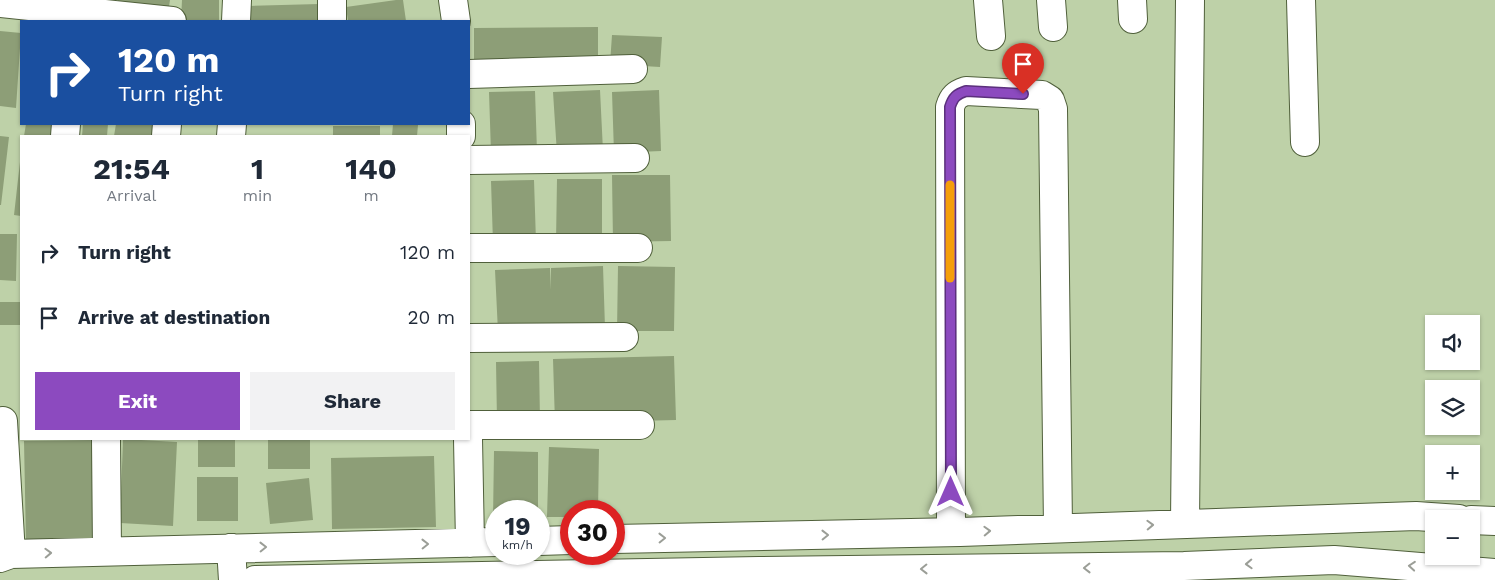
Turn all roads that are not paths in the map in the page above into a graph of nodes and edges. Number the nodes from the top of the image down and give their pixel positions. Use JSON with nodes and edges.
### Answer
{"nodes":[{"id":1,"x":237,"y":0,"type":"edge"},
{"id":2,"x":332,"y":0,"type":"edge"},
{"id":3,"x":453,"y":0,"type":"edge"},
{"id":4,"x":988,"y":0,"type":"edge"},
{"id":5,"x":1051,"y":0,"type":"edge"},
{"id":6,"x":1190,"y":0,"type":"edge"},
{"id":7,"x":1301,"y":0,"type":"edge"},
{"id":8,"x":0,"y":3,"type":"edge"},
{"id":9,"x":94,"y":12,"type":"edge"},
{"id":10,"x":163,"y":20,"type":"edge"},
{"id":11,"x":236,"y":20,"type":"edge"},
{"id":12,"x":332,"y":20,"type":"edge"},
{"id":13,"x":456,"y":20,"type":"edge"},
{"id":14,"x":1053,"y":27,"type":"dead end"},
{"id":15,"x":991,"y":36,"type":"dead end"},
{"id":16,"x":633,"y":69,"type":"dead end"},
{"id":17,"x":470,"y":74,"type":"edge"},
{"id":18,"x":1305,"y":142,"type":"dead end"},
{"id":19,"x":635,"y":158,"type":"dead end"},
{"id":20,"x":470,"y":160,"type":"edge"},
{"id":21,"x":470,"y":248,"type":"edge"},
{"id":22,"x":638,"y":248,"type":"dead end"},
{"id":23,"x":624,"y":337,"type":"dead end"},
{"id":24,"x":470,"y":338,"type":"edge"},
{"id":25,"x":3,"y":421,"type":"dead end"},
{"id":26,"x":470,"y":425,"type":"edge"},
{"id":27,"x":640,"y":425,"type":"dead end"},
{"id":28,"x":106,"y":440,"type":"edge"},
{"id":29,"x":468,"y":440,"type":"edge"},
{"id":30,"x":1425,"y":517,"type":"edge"},
{"id":31,"x":1480,"y":520,"type":"edge"},
{"id":32,"x":1495,"y":521,"type":"edge"},
{"id":33,"x":1185,"y":524,"type":"junction"},
{"id":34,"x":1058,"y":528,"type":"junction"},
{"id":35,"x":951,"y":532,"type":"junction"},
{"id":36,"x":727,"y":537,"type":"junction"},
{"id":37,"x":625,"y":539,"type":"edge"},
{"id":38,"x":483,"y":542,"type":"edge"},
{"id":39,"x":231,"y":548,"type":"junction"},
{"id":40,"x":108,"y":551,"type":"junction"},
{"id":41,"x":6,"y":556,"type":"edge"},
{"id":42,"x":1332,"y":570,"type":"edge"},
{"id":43,"x":1495,"y":573,"type":"edge"},
{"id":44,"x":730,"y":576,"type":"edge"},
{"id":45,"x":233,"y":580,"type":"edge"},
{"id":46,"x":255,"y":580,"type":"edge"}],
"edges":[{"from":1,"to":11,"type":"street"},
{"from":2,"to":12,"type":"street"},
{"from":3,"to":13,"type":"street"},
{"from":4,"to":15,"type":"street"},
{"from":5,"to":14,"type":"street"},
{"from":6,"to":33,"type":"street"},
{"from":7,"to":18,"type":"street"},
{"from":8,"to":9,"type":"street"},
{"from":9,"to":10,"type":"street"},
{"from":16,"to":17,"type":"street"},
{"from":19,"to":20,"type":"street"},
{"from":21,"to":22,"type":"street"},
{"from":23,"to":24,"type":"street"},
{"from":25,"to":41,"type":"street"},
{"from":26,"to":27,"type":"street"},
{"from":28,"to":40,"type":"street"},
{"from":29,"to":38,"type":"street"},
{"from":30,"to":33,"type":"street"},
{"from":31,"to":32,"type":"street"},
{"from":34,"to":33,"type":"street","one_way":true},
{"from":35,"to":34,"type":"street","one_way":true},
{"from":34,"to":35,"type":"street"},
{"from":36,"to":35,"type":"street","one_way":true},
{"from":37,"to":36,"type":"street","one_way":true},
{"from":36,"to":44,"type":"street"},
{"from":39,"to":38,"type":"street","one_way":true},
{"from":39,"to":40,"type":"street"},
{"from":39,"to":45,"type":"street"},
{"from":41,"to":40,"type":"street","one_way":true},
{"from":43,"to":42,"type":"street","one_way":true},
{"from":42,"to":44,"type":"street","one_way":true},
{"from":44,"to":46,"type":"street"}]}
